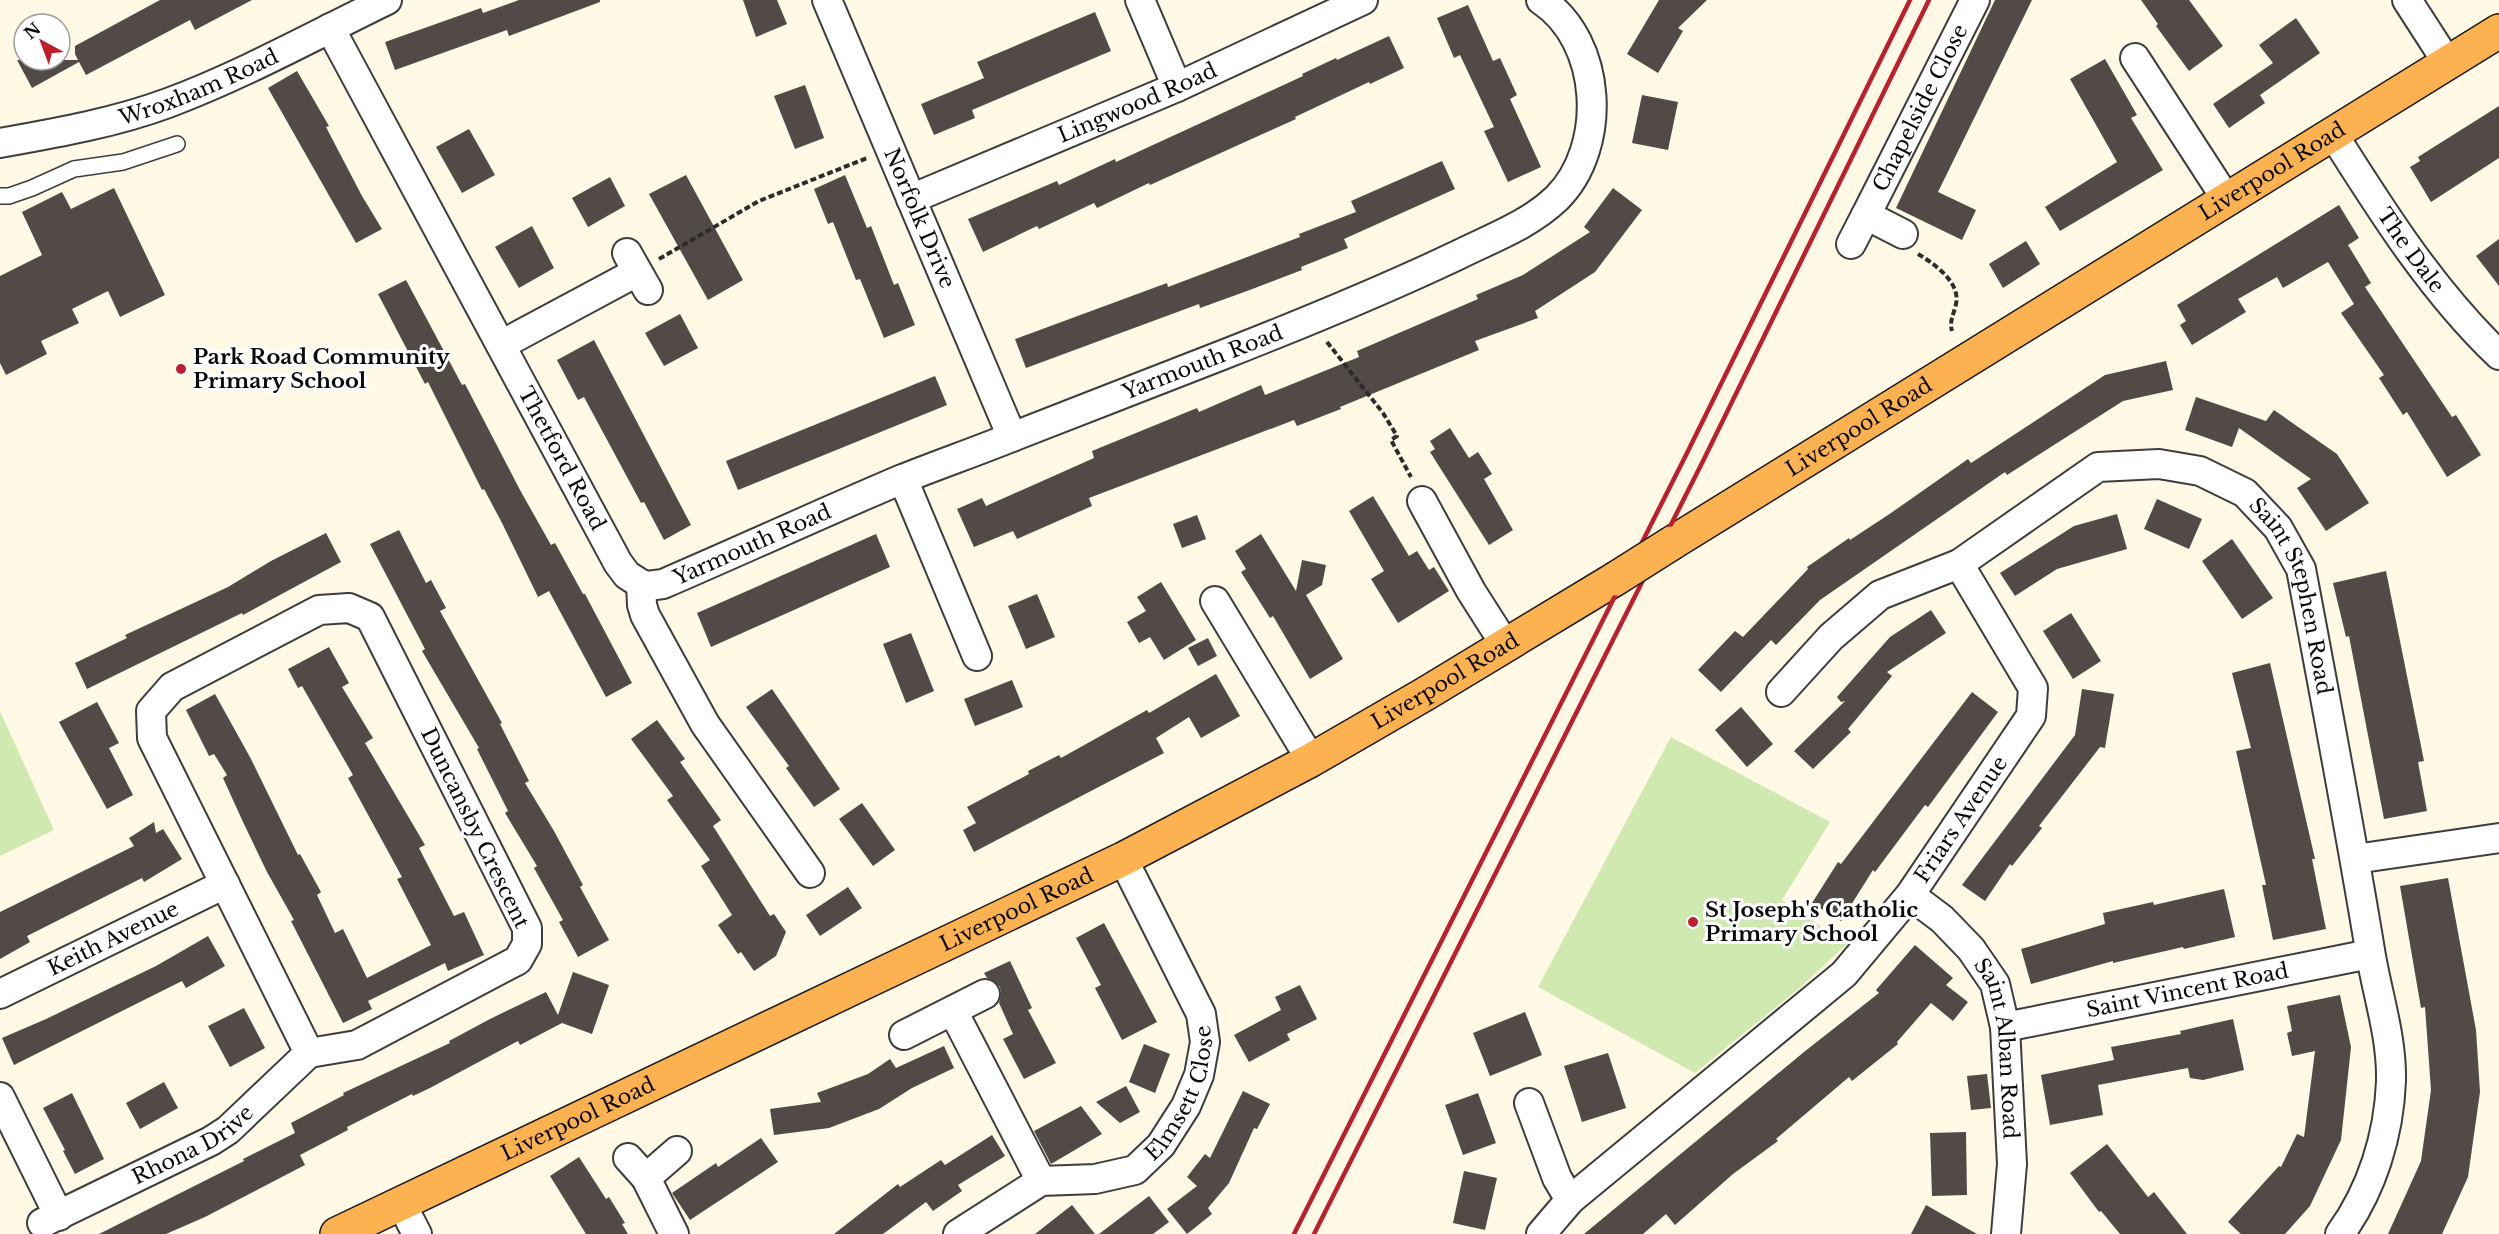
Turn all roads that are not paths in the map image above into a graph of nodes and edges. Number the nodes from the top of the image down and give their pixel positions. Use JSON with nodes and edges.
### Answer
{"nodes":[{"id":1,"x":387,"y":0,"type":"edge"},
{"id":2,"x":827,"y":0,"type":"edge"},
{"id":3,"x":1140,"y":0,"type":"edge"},
{"id":4,"x":1363,"y":0,"type":"edge"},
{"id":5,"x":1975,"y":0,"type":"edge"},
{"id":6,"x":2407,"y":0,"type":"edge"},
{"id":7,"x":1546,"y":1,"type":"edge"},
{"id":8,"x":330,"y":28,"type":"junction"},
{"id":9,"x":2499,"y":31,"type":"edge"},
{"id":10,"x":2136,"y":58,"type":"dead end"},
{"id":11,"x":2447,"y":62,"type":"junction"},
{"id":12,"x":1177,"y":87,"type":"junction"},
{"id":13,"x":2333,"y":134,"type":"junction"},
{"id":14,"x":0,"y":143,"type":"edge"},
{"id":15,"x":177,"y":144,"type":"dead end"},
{"id":16,"x":0,"y":196,"type":"edge"},
{"id":17,"x":910,"y":199,"type":"junction"},
{"id":18,"x":2227,"y":200,"type":"junction"},
{"id":19,"x":1866,"y":215,"type":"junction"},
{"id":20,"x":1903,"y":234,"type":"dead end"},
{"id":21,"x":1851,"y":244,"type":"dead end"},
{"id":22,"x":637,"y":272,"type":"road end"},
{"id":23,"x":501,"y":345,"type":"junction"},
{"id":24,"x":2499,"y":355,"type":"edge"},
{"id":25,"x":1012,"y":437,"type":"junction"},
{"id":26,"x":903,"y":479,"type":"junction"},
{"id":27,"x":1422,"y":501,"type":"road end"},
{"id":28,"x":1959,"y":564,"type":"junction"},
{"id":29,"x":640,"y":584,"type":"junction"},
{"id":30,"x":1215,"y":601,"type":"dead end"},
{"id":31,"x":1506,"y":646,"type":"junction"},
{"id":32,"x":978,"y":656,"type":"dead end"},
{"id":33,"x":1781,"y":692,"type":"dead end"},
{"id":34,"x":1311,"y":760,"type":"junction"},
{"id":35,"x":2499,"y":838,"type":"edge"},
{"id":36,"x":1123,"y":859,"type":"junction"},
{"id":37,"x":2355,"y":859,"type":"junction"},
{"id":38,"x":810,"y":874,"type":"dead end"},
{"id":39,"x":225,"y":884,"type":"junction"},
{"id":40,"x":1910,"y":895,"type":"junction"},
{"id":41,"x":2370,"y":954,"type":"junction"},
{"id":42,"x":0,"y":994,"type":"edge"},
{"id":43,"x":985,"y":994,"type":"dead end"},
{"id":44,"x":953,"y":1011,"type":"junction"},
{"id":45,"x":2005,"y":1027,"type":"junction"},
{"id":46,"x":904,"y":1035,"type":"dead end"},
{"id":47,"x":309,"y":1053,"type":"junction"},
{"id":48,"x":0,"y":1097,"type":"edge"},
{"id":49,"x":1530,"y":1102,"type":"dead end"},
{"id":50,"x":677,"y":1151,"type":"dead end"},
{"id":51,"x":1041,"y":1181,"type":"junction"},
{"id":52,"x":1569,"y":1200,"type":"junction"},
{"id":53,"x":401,"y":1203,"type":"junction"},
{"id":54,"x":337,"y":1234,"type":"edge"},
{"id":55,"x":417,"y":1234,"type":"edge"},
{"id":56,"x":674,"y":1234,"type":"edge"},
{"id":57,"x":958,"y":1234,"type":"edge"},
{"id":58,"x":1541,"y":1234,"type":"edge"},
{"id":59,"x":2006,"y":1234,"type":"edge"},
{"id":60,"x":2340,"y":1234,"type":"edge"}],
"edges":[{"from":1,"to":8,"type":"street","name":"Wroxham Road"},
{"from":2,"to":17,"type":"street","name":"Norfolk Drive"},
{"from":3,"to":12,"type":"street"},
{"from":4,"to":12,"type":"street","name":"Lingwood Road"},
{"from":5,"to":19,"type":"street","name":"Chapelside Close"},
{"from":6,"to":11,"type":"street"},
{"from":7,"to":25,"type":"street","name":"Yarmouth Road"},
{"from":8,"to":14,"type":"street","name":"Wroxham Road"},
{"from":8,"to":23,"type":"street","name":"Thetford Road"},
{"from":9,"to":11,"type":"highway","name":"Liverpool Road"},
{"from":10,"to":18,"type":"street"},
{"from":11,"to":13,"type":"highway","name":"Liverpool Road"},
{"from":12,"to":17,"type":"street","name":"Lingwood Road"},
{"from":13,"to":18,"type":"highway","name":"Liverpool Road"},
{"from":13,"to":24,"type":"street","name":"The Dale"},
{"from":15,"to":16,"type":"lane"},
{"from":17,"to":25,"type":"street","name":"Norfolk Drive"},
{"from":18,"to":31,"type":"highway","name":"Liverpool Road","bridge":true},
{"from":19,"to":20,"type":"street","name":"Chapelside Close"},
{"from":19,"to":21,"type":"street","name":"Chapelside Close"},
{"from":22,"to":23,"type":"street"},
{"from":23,"to":29,"type":"street","name":"Thetford Road"},
{"from":25,"to":26,"type":"street","name":"Yarmouth Road"},
{"from":26,"to":29,"type":"street","name":"Yarmouth Road"},
{"from":26,"to":32,"type":"street"},
{"from":27,"to":31,"type":"street"},
{"from":28,"to":33,"type":"street","name":"Saint Stephen Road"},
{"from":28,"to":37,"type":"street","name":"Saint Stephen Road"},
{"from":28,"to":40,"type":"street","name":"Friars Avenue"},
{"from":29,"to":38,"type":"street"},
{"from":30,"to":34,"type":"street"},
{"from":31,"to":34,"type":"highway","name":"Liverpool Road"},
{"from":34,"to":36,"type":"highway","name":"Liverpool Road"},
{"from":35,"to":37,"type":"street"},
{"from":36,"to":51,"type":"street","name":"Elmsett Close"},
{"from":36,"to":53,"type":"highway","name":"Liverpool Road"},
{"from":37,"to":41,"type":"street","name":"Saint Stephen Road"},
{"from":39,"to":42,"type":"street","name":"Keith Avenue"},
{"from":39,"to":47,"type":"street","name":"Duncansby Crescent"},
{"from":39,"to":47,"type":"street","name":"Duncansby Crescent"},
{"from":40,"to":45,"type":"street","name":"Saint Alban Road"},
{"from":40,"to":52,"type":"street","name":"Friars Avenue"},
{"from":41,"to":45,"type":"street","name":"Saint Vincent Road"},
{"from":41,"to":60,"type":"street","name":"Saint Stephen Road"},
{"from":43,"to":44,"type":"street"},
{"from":44,"to":46,"type":"street"},
{"from":44,"to":51,"type":"street"},
{"from":45,"to":59,"type":"street","name":"Saint Alban Road"},
{"from":47,"to":48,"type":"street","name":"Rhona Drive"},
{"from":49,"to":52,"type":"street"},
{"from":50,"to":56,"type":"street"},
{"from":51,"to":57,"type":"street"},
{"from":52,"to":58,"type":"street","name":"Friars Avenue"},
{"from":53,"to":54,"type":"highway","name":"Liverpool Road"},
{"from":53,"to":55,"type":"street"}]}
